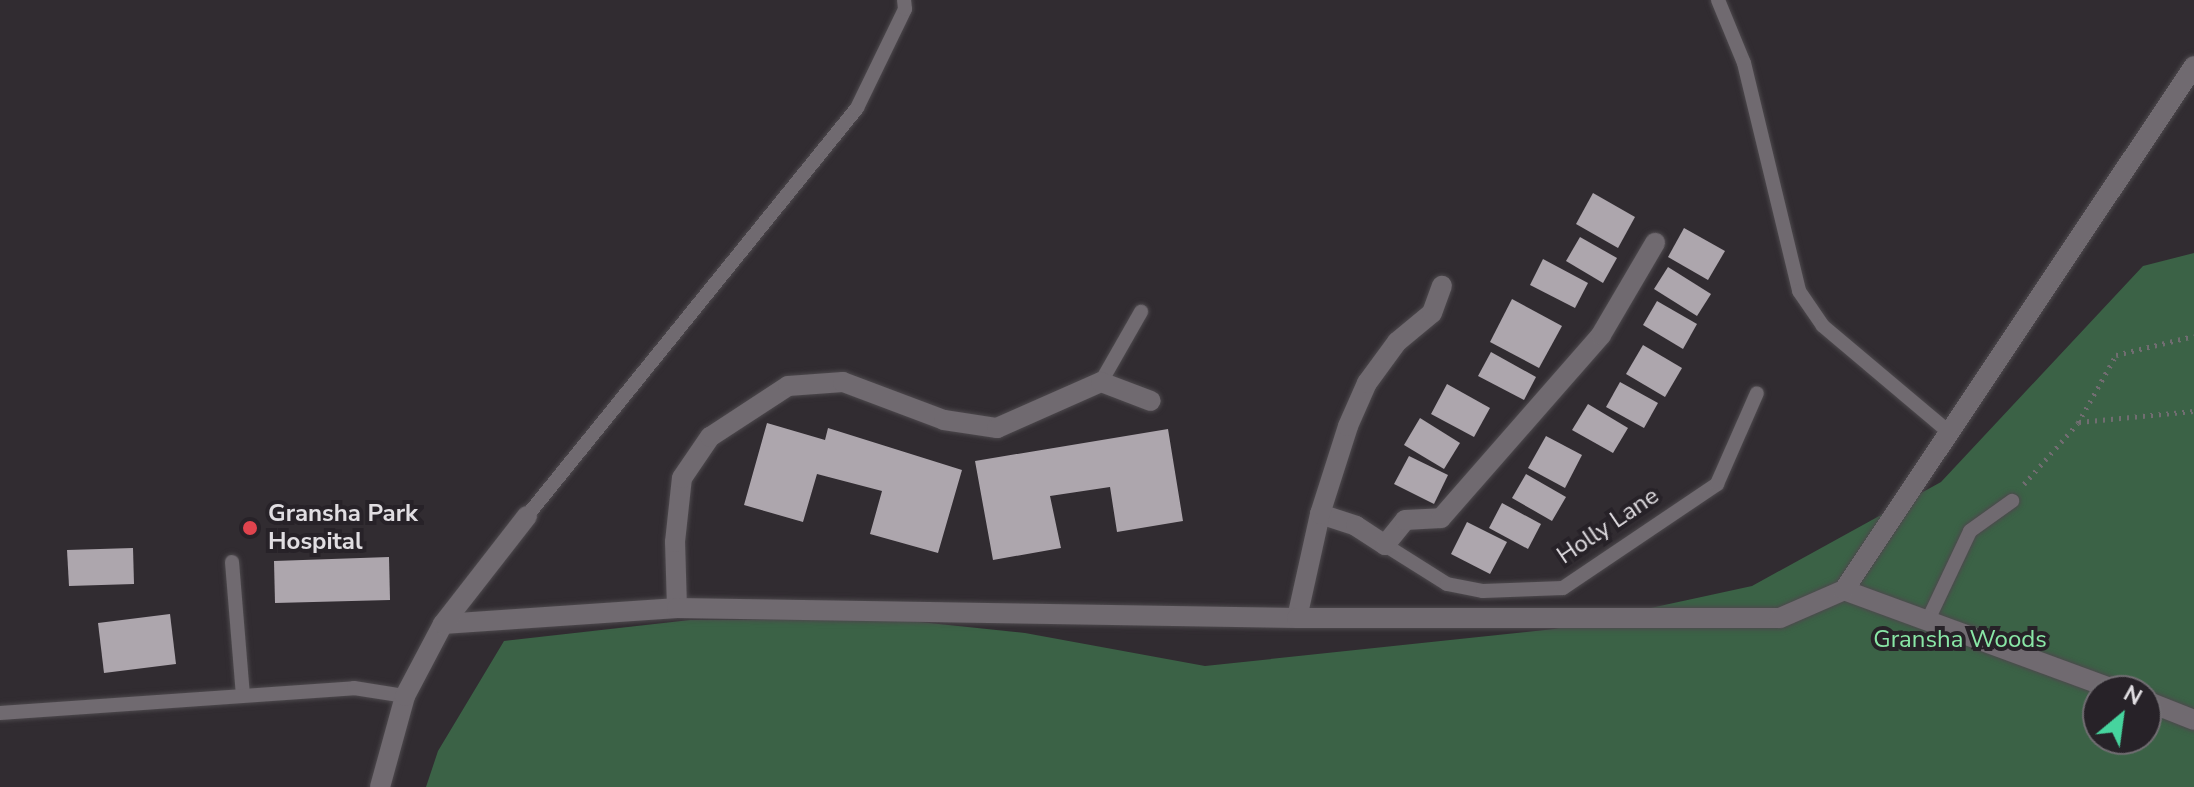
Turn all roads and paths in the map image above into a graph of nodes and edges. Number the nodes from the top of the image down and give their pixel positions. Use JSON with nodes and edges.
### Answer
{"nodes":[{"id":1,"x":904,"y":0,"type":"edge"},
{"id":2,"x":1718,"y":0,"type":"edge"},
{"id":3,"x":2194,"y":66,"type":"edge"},
{"id":4,"x":1655,"y":243,"type":"dead end"},
{"id":5,"x":1442,"y":286,"type":"dead end"},
{"id":6,"x":1141,"y":312,"type":"dead end"},
{"id":7,"x":2194,"y":336,"type":"edge"},
{"id":8,"x":1101,"y":382,"type":"junction"},
{"id":9,"x":1757,"y":393,"type":"dead end"},
{"id":10,"x":1151,"y":401,"type":"dead end"},
{"id":11,"x":2194,"y":411,"type":"edge"},
{"id":12,"x":2078,"y":423,"type":"junction"},
{"id":13,"x":1949,"y":432,"type":"junction"},
{"id":14,"x":2012,"y":501,"type":"joint"},
{"id":15,"x":1320,"y":514,"type":"junction"},
{"id":16,"x":527,"y":516,"type":"joint"},
{"id":17,"x":1385,"y":545,"type":"junction"},
{"id":18,"x":232,"y":562,"type":"dead end"},
{"id":19,"x":1844,"y":590,"type":"junction"},
{"id":20,"x":677,"y":608,"type":"junction"},
{"id":21,"x":1297,"y":618,"type":"junction"},
{"id":22,"x":1928,"y":620,"type":"junction"},
{"id":23,"x":443,"y":624,"type":"junction"},
{"id":24,"x":2082,"y":677,"type":"edge"},
{"id":25,"x":243,"y":695,"type":"junction"},
{"id":26,"x":405,"y":696,"type":"junction"},
{"id":27,"x":2162,"y":707,"type":"edge"},
{"id":28,"x":0,"y":713,"type":"edge"},
{"id":29,"x":2194,"y":720,"type":"edge"},
{"id":30,"x":380,"y":787,"type":"edge"}],
"edges":[{"from":1,"to":16,"type":"lane"},
{"from":2,"to":13,"type":"lane"},
{"from":3,"to":13,"type":"street"},
{"from":4,"to":17,"type":"street"},
{"from":5,"to":15,"type":"street"},
{"from":6,"to":8,"type":"lane"},
{"from":7,"to":12,"type":"path"},
{"from":8,"to":10,"type":"street"},
{"from":8,"to":20,"type":"street"},
{"from":9,"to":17,"type":"lane","name":"Holly Lane"},
{"from":11,"to":12,"type":"path"},
{"from":12,"to":14,"type":"path"},
{"from":13,"to":19,"type":"street"},
{"from":14,"to":22,"type":"lane"},
{"from":15,"to":17,"type":"street","name":"Holly Lane"},
{"from":15,"to":21,"type":"street"},
{"from":16,"to":23,"type":"street"},
{"from":18,"to":25,"type":"lane"},
{"from":19,"to":21,"type":"street"},
{"from":19,"to":22,"type":"street"},
{"from":20,"to":21,"type":"street"},
{"from":20,"to":23,"type":"street"},
{"from":22,"to":24,"type":"street"},
{"from":23,"to":26,"type":"street"},
{"from":25,"to":26,"type":"lane"},
{"from":25,"to":28,"type":"lane"},
{"from":26,"to":30,"type":"street"},
{"from":27,"to":29,"type":"street"}]}
